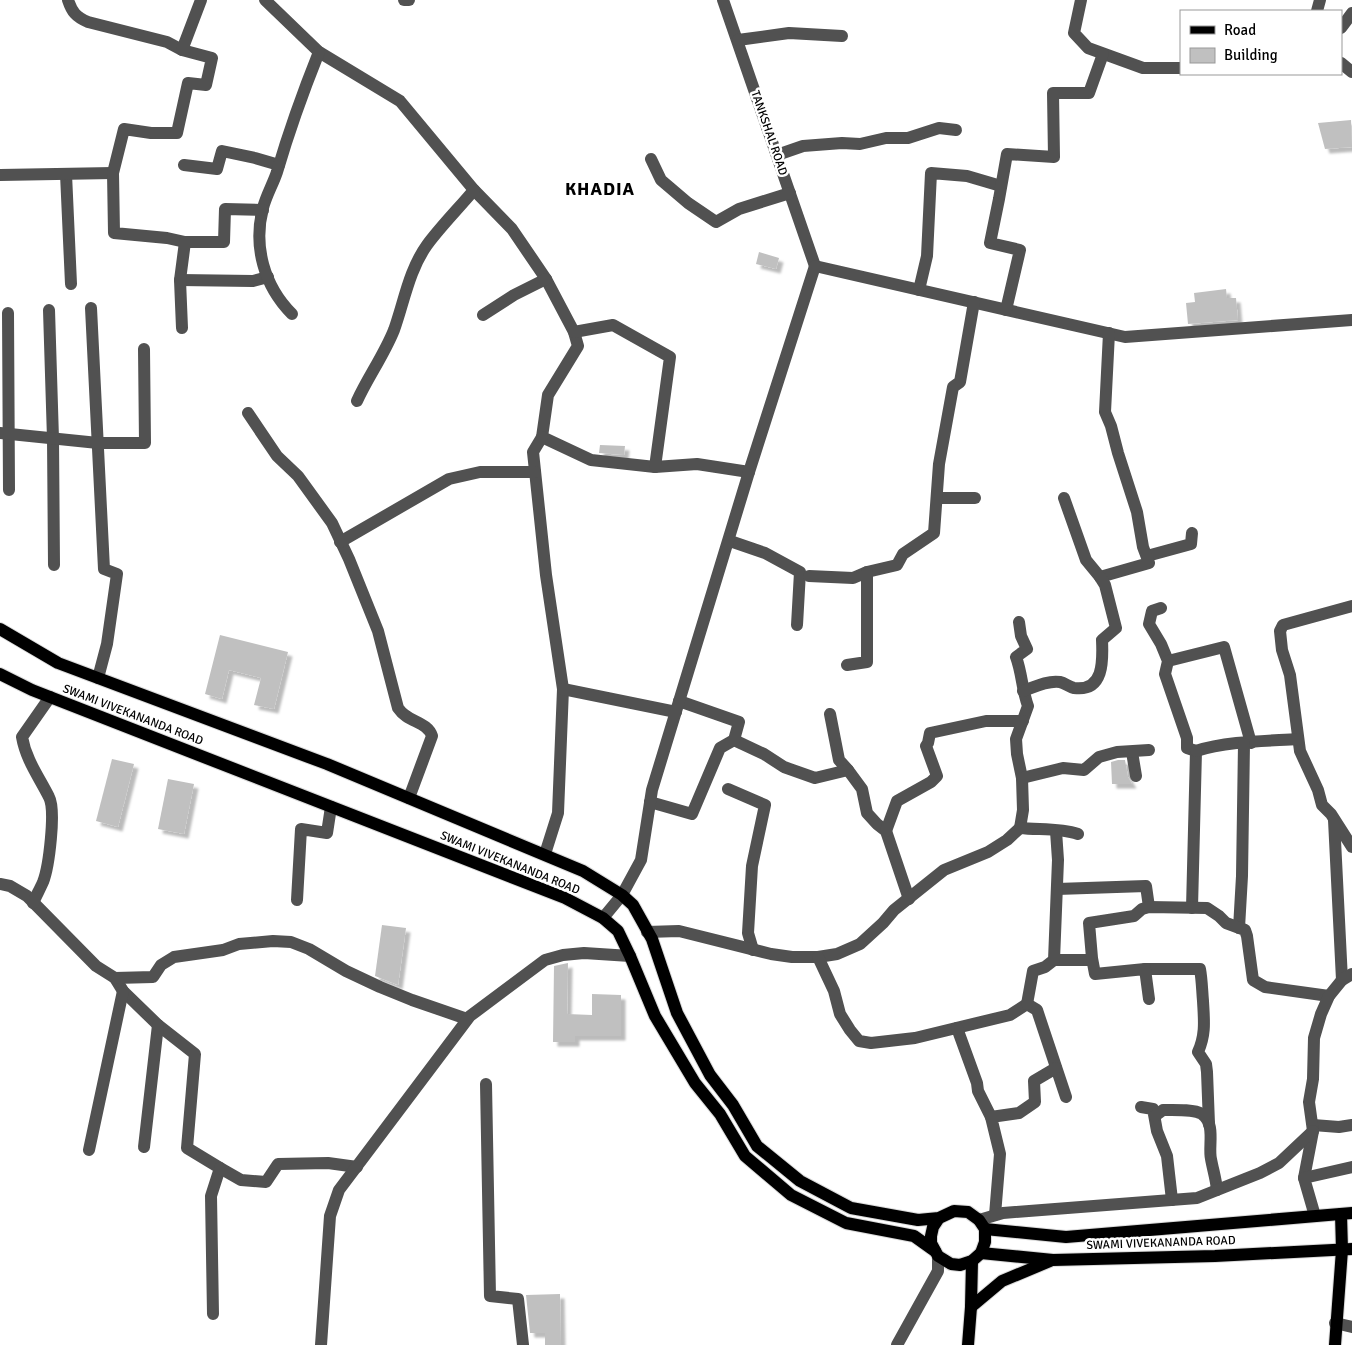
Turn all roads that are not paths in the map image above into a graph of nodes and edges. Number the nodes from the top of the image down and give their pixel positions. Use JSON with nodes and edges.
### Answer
{"nodes":[{"id":1,"x":68,"y":0,"type":"edge"},
{"id":2,"x":200,"y":0,"type":"edge"},
{"id":3,"x":265,"y":0,"type":"edge"},
{"id":4,"x":404,"y":0,"type":"edge"},
{"id":5,"x":409,"y":0,"type":"edge"},
{"id":6,"x":723,"y":0,"type":"edge"},
{"id":7,"x":1081,"y":0,"type":"edge"},
{"id":8,"x":1352,"y":13,"type":"edge"},
{"id":9,"x":1342,"y":27,"type":"edge"},
{"id":10,"x":842,"y":36,"type":"dead end"},
{"id":11,"x":738,"y":40,"type":"junction"},
{"id":12,"x":182,"y":50,"type":"junction"},
{"id":13,"x":319,"y":52,"type":"junction"},
{"id":14,"x":1103,"y":54,"type":"junction"},
{"id":15,"x":1342,"y":64,"type":"edge"},
{"id":16,"x":1180,"y":68,"type":"edge"},
{"id":17,"x":1352,"y":72,"type":"edge"},
{"id":18,"x":956,"y":130,"type":"dead end"},
{"id":19,"x":777,"y":155,"type":"junction"},
{"id":20,"x":650,"y":159,"type":"dead end"},
{"id":21,"x":184,"y":165,"type":"dead end"},
{"id":22,"x":279,"y":165,"type":"junction"},
{"id":23,"x":113,"y":173,"type":"junction"},
{"id":24,"x":66,"y":174,"type":"junction"},
{"id":25,"x":0,"y":175,"type":"edge"},
{"id":26,"x":1002,"y":186,"type":"junction"},
{"id":27,"x":474,"y":190,"type":"junction"},
{"id":28,"x":790,"y":193,"type":"junction"},
{"id":29,"x":262,"y":210,"type":"junction"},
{"id":30,"x":185,"y":242,"type":"junction"},
{"id":31,"x":816,"y":266,"type":"junction"},
{"id":32,"x":268,"y":277,"type":"junction"},
{"id":33,"x":546,"y":279,"type":"junction"},
{"id":34,"x":180,"y":280,"type":"junction"},
{"id":35,"x":71,"y":284,"type":"dead end"},
{"id":36,"x":919,"y":290,"type":"junction"},
{"id":37,"x":974,"y":302,"type":"junction"},
{"id":38,"x":91,"y":308,"type":"dead end"},
{"id":39,"x":49,"y":310,"type":"dead end"},
{"id":40,"x":1006,"y":310,"type":"junction"},
{"id":41,"x":8,"y":313,"type":"dead end"},
{"id":42,"x":292,"y":314,"type":"dead end"},
{"id":43,"x":483,"y":315,"type":"dead end"},
{"id":44,"x":1352,"y":320,"type":"edge"},
{"id":45,"x":182,"y":328,"type":"dead end"},
{"id":46,"x":574,"y":332,"type":"junction"},
{"id":47,"x":1109,"y":333,"type":"junction"},
{"id":48,"x":144,"y":349,"type":"dead end"},
{"id":49,"x":357,"y":402,"type":"dead end"},
{"id":50,"x":248,"y":413,"type":"dead end"},
{"id":51,"x":5,"y":434,"type":"edge"},
{"id":52,"x":542,"y":437,"type":"junction"},
{"id":53,"x":53,"y":439,"type":"junction"},
{"id":54,"x":98,"y":443,"type":"junction"},
{"id":55,"x":655,"y":467,"type":"junction"},
{"id":56,"x":535,"y":472,"type":"junction"},
{"id":57,"x":749,"y":472,"type":"junction"},
{"id":58,"x":9,"y":490,"type":"dead end"},
{"id":59,"x":937,"y":498,"type":"junction"},
{"id":60,"x":975,"y":498,"type":"dead end"},
{"id":61,"x":1064,"y":498,"type":"dead end"},
{"id":62,"x":1192,"y":533,"type":"dead end"},
{"id":63,"x":730,"y":541,"type":"junction"},
{"id":64,"x":340,"y":542,"type":"junction"},
{"id":65,"x":1147,"y":556,"type":"junction"},
{"id":66,"x":54,"y":565,"type":"dead end"},
{"id":67,"x":867,"y":572,"type":"junction"},
{"id":68,"x":809,"y":576,"type":"dead end"},
{"id":69,"x":1100,"y":577,"type":"junction"},
{"id":70,"x":1352,"y":606,"type":"edge"},
{"id":71,"x":1161,"y":608,"type":"dead end"},
{"id":72,"x":1019,"y":622,"type":"dead end"},
{"id":73,"x":797,"y":625,"type":"dead end"},
{"id":74,"x":0,"y":629,"type":"edge"},
{"id":75,"x":1168,"y":661,"type":"junction"},
{"id":76,"x":847,"y":665,"type":"dead end"},
{"id":77,"x":0,"y":674,"type":"edge"},
{"id":78,"x":98,"y":678,"type":"junction"},
{"id":79,"x":563,"y":688,"type":"junction"},
{"id":80,"x":1023,"y":691,"type":"junction"},
{"id":81,"x":50,"y":697,"type":"junction"},
{"id":82,"x":677,"y":707,"type":"junction"},
{"id":83,"x":830,"y":714,"type":"dead end"},
{"id":84,"x":1023,"y":721,"type":"junction"},
{"id":85,"x":1298,"y":739,"type":"junction"},
{"id":86,"x":734,"y":740,"type":"junction"},
{"id":87,"x":1247,"y":743,"type":"junction"},
{"id":88,"x":1149,"y":750,"type":"dead end"},
{"id":89,"x":1196,"y":751,"type":"junction"},
{"id":90,"x":1132,"y":752,"type":"junction"},
{"id":91,"x":848,"y":770,"type":"junction"},
{"id":92,"x":1136,"y":776,"type":"dead end"},
{"id":93,"x":1022,"y":778,"type":"junction"},
{"id":94,"x":728,"y":789,"type":"dead end"},
{"id":95,"x":409,"y":798,"type":"junction"},
{"id":96,"x":650,"y":802,"type":"junction"},
{"id":97,"x":331,"y":807,"type":"junction"},
{"id":98,"x":1334,"y":819,"type":"junction"},
{"id":99,"x":1020,"y":828,"type":"junction"},
{"id":100,"x":886,"y":830,"type":"junction"},
{"id":101,"x":1056,"y":830,"type":"junction"},
{"id":102,"x":1078,"y":834,"type":"dead end"},
{"id":103,"x":1352,"y":847,"type":"edge"},
{"id":104,"x":545,"y":854,"type":"junction"},
{"id":105,"x":0,"y":884,"type":"edge"},
{"id":106,"x":1057,"y":889,"type":"junction"},
{"id":107,"x":622,"y":894,"type":"junction"},
{"id":108,"x":909,"y":899,"type":"junction"},
{"id":109,"x":298,"y":900,"type":"dead end"},
{"id":110,"x":33,"y":903,"type":"junction"},
{"id":111,"x":1148,"y":906,"type":"junction"},
{"id":112,"x":1192,"y":908,"type":"junction"},
{"id":113,"x":603,"y":918,"type":"junction"},
{"id":114,"x":1239,"y":928,"type":"junction"},
{"id":115,"x":647,"y":932,"type":"junction"},
{"id":116,"x":754,"y":950,"type":"junction"},
{"id":117,"x":630,"y":956,"type":"junction"},
{"id":118,"x":818,"y":957,"type":"junction"},
{"id":119,"x":1054,"y":960,"type":"junction"},
{"id":120,"x":1092,"y":960,"type":"junction"},
{"id":121,"x":1145,"y":969,"type":"junction"},
{"id":122,"x":1347,"y":977,"type":"edge"},
{"id":123,"x":115,"y":978,"type":"junction"},
{"id":124,"x":123,"y":992,"type":"junction"},
{"id":125,"x":1329,"y":996,"type":"junction"},
{"id":126,"x":1149,"y":999,"type":"dead end"},
{"id":127,"x":1027,"y":1004,"type":"junction"},
{"id":128,"x":467,"y":1019,"type":"junction"},
{"id":129,"x":158,"y":1025,"type":"junction"},
{"id":130,"x":957,"y":1028,"type":"junction"},
{"id":131,"x":1056,"y":1068,"type":"junction"},
{"id":132,"x":486,"y":1084,"type":"dead end"},
{"id":133,"x":1066,"y":1097,"type":"dead end"},
{"id":134,"x":1141,"y":1107,"type":"dead end"},
{"id":135,"x":1155,"y":1116,"type":"junction"},
{"id":136,"x":991,"y":1117,"type":"junction"},
{"id":137,"x":1209,"y":1124,"type":"junction"},
{"id":138,"x":1352,"y":1125,"type":"edge"},
{"id":139,"x":1313,"y":1128,"type":"junction"},
{"id":140,"x":144,"y":1147,"type":"dead end"},
{"id":141,"x":89,"y":1150,"type":"dead end"},
{"id":142,"x":357,"y":1167,"type":"junction"},
{"id":143,"x":1352,"y":1167,"type":"edge"},
{"id":144,"x":220,"y":1168,"type":"junction"},
{"id":145,"x":1304,"y":1178,"type":"junction"},
{"id":146,"x":1217,"y":1190,"type":"junction"},
{"id":147,"x":1172,"y":1200,"type":"junction"},
{"id":148,"x":1346,"y":1213,"type":"edge"},
{"id":149,"x":995,"y":1215,"type":"junction"},
{"id":150,"x":1315,"y":1216,"type":"junction"},
{"id":151,"x":940,"y":1218,"type":"junction"},
{"id":152,"x":982,"y":1224,"type":"junction"},
{"id":153,"x":1347,"y":1249,"type":"edge"},
{"id":154,"x":936,"y":1254,"type":"junction"},
{"id":155,"x":976,"y":1257,"type":"junction"},
{"id":156,"x":1053,"y":1260,"type":"junction"},
{"id":157,"x":971,"y":1307,"type":"junction"},
{"id":158,"x":213,"y":1314,"type":"dead end"},
{"id":159,"x":1335,"y":1323,"type":"junction"},
{"id":160,"x":1352,"y":1326,"type":"edge"},
{"id":161,"x":322,"y":1345,"type":"edge"},
{"id":162,"x":523,"y":1345,"type":"edge"},
{"id":163,"x":896,"y":1345,"type":"edge"},
{"id":164,"x":968,"y":1345,"type":"edge"},
{"id":165,"x":1335,"y":1345,"type":"edge"}],
"edges":[{"from":1,"to":12,"type":"street"},
{"from":2,"to":12,"type":"street"},
{"from":3,"to":13,"type":"street"},
{"from":4,"to":5,"type":"street"},
{"from":6,"to":11,"type":"street","name":"TANKSHAL ROAD"},
{"from":7,"to":14,"type":"street"},
{"from":8,"to":9,"type":"street"},
{"from":10,"to":11,"type":"street"},
{"from":11,"to":19,"type":"street","name":"TANKSHAL ROAD"},
{"from":12,"to":23,"type":"street"},
{"from":13,"to":22,"type":"street"},
{"from":13,"to":27,"type":"street"},
{"from":14,"to":16,"type":"street"},
{"from":14,"to":26,"type":"street"},
{"from":15,"to":17,"type":"street"},
{"from":18,"to":19,"type":"street"},
{"from":19,"to":28,"type":"street","name":"TANKSHAL ROAD"},
{"from":20,"to":28,"type":"street"},
{"from":21,"to":22,"type":"street"},
{"from":22,"to":29,"type":"street"},
{"from":23,"to":24,"type":"street"},
{"from":23,"to":30,"type":"street"},
{"from":24,"to":25,"type":"street"},
{"from":24,"to":35,"type":"street"},
{"from":26,"to":36,"type":"street"},
{"from":26,"to":40,"type":"street"},
{"from":27,"to":33,"type":"street"},
{"from":27,"to":49,"type":"street"},
{"from":28,"to":31,"type":"street","name":"TANKSHAL ROAD"},
{"from":29,"to":30,"type":"street"},
{"from":29,"to":32,"type":"street"},
{"from":30,"to":34,"type":"street"},
{"from":31,"to":36,"type":"street"},
{"from":31,"to":57,"type":"street"},
{"from":32,"to":34,"type":"street"},
{"from":32,"to":42,"type":"street"},
{"from":33,"to":43,"type":"street"},
{"from":33,"to":46,"type":"street"},
{"from":34,"to":45,"type":"street"},
{"from":36,"to":37,"type":"street"},
{"from":37,"to":40,"type":"street"},
{"from":37,"to":59,"type":"street"},
{"from":38,"to":54,"type":"street"},
{"from":39,"to":53,"type":"street"},
{"from":40,"to":47,"type":"street"},
{"from":41,"to":51,"type":"street"},
{"from":44,"to":47,"type":"street"},
{"from":46,"to":52,"type":"street"},
{"from":46,"to":55,"type":"street"},
{"from":47,"to":65,"type":"street"},
{"from":48,"to":54,"type":"street"},
{"from":50,"to":64,"type":"street"},
{"from":51,"to":53,"type":"street"},
{"from":51,"to":58,"type":"street"},
{"from":52,"to":55,"type":"street"},
{"from":52,"to":56,"type":"street"},
{"from":53,"to":54,"type":"street"},
{"from":53,"to":66,"type":"street"},
{"from":54,"to":78,"type":"street"},
{"from":55,"to":57,"type":"street"},
{"from":56,"to":64,"type":"street"},
{"from":56,"to":79,"type":"street"},
{"from":57,"to":63,"type":"street"},
{"from":59,"to":60,"type":"street"},
{"from":59,"to":67,"type":"street"},
{"from":61,"to":69,"type":"street"},
{"from":62,"to":65,"type":"street"},
{"from":63,"to":73,"type":"street"},
{"from":63,"to":82,"type":"street"},
{"from":64,"to":95,"type":"street"},
{"from":65,"to":69,"type":"street"},
{"from":67,"to":68,"type":"street"},
{"from":67,"to":76,"type":"street"},
{"from":69,"to":80,"type":"street"},
{"from":70,"to":85,"type":"street"},
{"from":71,"to":75,"type":"street"},
{"from":72,"to":80,"type":"street"},
{"from":74,"to":78,"type":"main road"},
{"from":75,"to":87,"type":"street"},
{"from":75,"to":89,"type":"street"},
{"from":77,"to":81,"type":"main road","name":"SWAMI VIVEKANANDA ROAD"},
{"from":78,"to":95,"type":"main road"},
{"from":79,"to":82,"type":"street"},
{"from":79,"to":104,"type":"street"},
{"from":80,"to":84,"type":"street"},
{"from":81,"to":97,"type":"main road","name":"SWAMI VIVEKANANDA ROAD"},
{"from":81,"to":110,"type":"street"},
{"from":82,"to":86,"type":"street"},
{"from":82,"to":96,"type":"street"},
{"from":83,"to":91,"type":"street"},
{"from":84,"to":93,"type":"street"},
{"from":84,"to":100,"type":"street"},
{"from":85,"to":87,"type":"street"},
{"from":85,"to":98,"type":"street"},
{"from":86,"to":91,"type":"street"},
{"from":86,"to":96,"type":"street"},
{"from":87,"to":89,"type":"street"},
{"from":87,"to":114,"type":"street"},
{"from":88,"to":90,"type":"street"},
{"from":89,"to":112,"type":"street"},
{"from":90,"to":92,"type":"street"},
{"from":90,"to":93,"type":"street"},
{"from":91,"to":100,"type":"street"},
{"from":93,"to":99,"type":"street"},
{"from":94,"to":116,"type":"street"},
{"from":95,"to":104,"type":"main road"},
{"from":96,"to":107,"type":"street"},
{"from":97,"to":109,"type":"street"},
{"from":97,"to":113,"type":"main road","name":"SWAMI VIVEKANANDA ROAD"},
{"from":98,"to":103,"type":"street"},
{"from":98,"to":122,"type":"street"},
{"from":99,"to":101,"type":"street"},
{"from":99,"to":108,"type":"street"},
{"from":100,"to":108,"type":"street"},
{"from":101,"to":102,"type":"street"},
{"from":101,"to":106,"type":"street"},
{"from":104,"to":107,"type":"main road"},
{"from":105,"to":110,"type":"street"},
{"from":106,"to":111,"type":"street"},
{"from":106,"to":119,"type":"street"},
{"from":107,"to":113,"type":"street"},
{"from":107,"to":115,"type":"main road"},
{"from":108,"to":118,"type":"street"},
{"from":110,"to":123,"type":"street"},
{"from":111,"to":112,"type":"street"},
{"from":111,"to":120,"type":"street"},
{"from":112,"to":114,"type":"street"},
{"from":113,"to":117,"type":"main road","name":"SWAMI VIVEKANANDA ROAD"},
{"from":114,"to":125,"type":"street"},
{"from":115,"to":116,"type":"street"},
{"from":115,"to":151,"type":"main road"},
{"from":116,"to":118,"type":"street"},
{"from":117,"to":128,"type":"street"},
{"from":117,"to":154,"type":"main road","name":"SWAMI VIVEKANANDA ROAD"},
{"from":118,"to":130,"type":"street"},
{"from":119,"to":120,"type":"street"},
{"from":119,"to":127,"type":"street"},
{"from":120,"to":121,"type":"street"},
{"from":121,"to":126,"type":"street"},
{"from":121,"to":137,"type":"street"},
{"from":122,"to":125,"type":"street"},
{"from":123,"to":124,"type":"street"},
{"from":123,"to":128,"type":"street"},
{"from":124,"to":129,"type":"street"},
{"from":124,"to":141,"type":"street"},
{"from":125,"to":139,"type":"street"},
{"from":127,"to":130,"type":"street"},
{"from":127,"to":131,"type":"street"},
{"from":128,"to":142,"type":"street"},
{"from":129,"to":140,"type":"street"},
{"from":129,"to":144,"type":"street"},
{"from":130,"to":136,"type":"street"},
{"from":131,"to":133,"type":"street"},
{"from":131,"to":136,"type":"street"},
{"from":132,"to":162,"type":"street"},
{"from":134,"to":135,"type":"street"},
{"from":135,"to":137,"type":"street"},
{"from":135,"to":147,"type":"street"},
{"from":136,"to":149,"type":"street"},
{"from":137,"to":146,"type":"street"},
{"from":138,"to":139,"type":"street"},
{"from":139,"to":145,"type":"street"},
{"from":139,"to":146,"type":"street"},
{"from":142,"to":144,"type":"street"},
{"from":142,"to":161,"type":"street"},
{"from":143,"to":145,"type":"street"},
{"from":144,"to":158,"type":"street"},
{"from":145,"to":150,"type":"street"},
{"from":146,"to":147,"type":"street"},
{"from":147,"to":149,"type":"street"},
{"from":148,"to":150,"type":"main road","name":"SWAMI VIVEKANANDA ROAD"},
{"from":148,"to":153,"type":"main road"},
{"from":149,"to":152,"type":"street"},
{"from":150,"to":152,"type":"main road","name":"SWAMI VIVEKANANDA ROAD"},
{"from":151,"to":152,"type":"main road"},
{"from":151,"to":154,"type":"main road"},
{"from":152,"to":155,"type":"main road"},
{"from":153,"to":156,"type":"main road","name":"SWAMI VIVEKANANDA ROAD"},
{"from":153,"to":159,"type":"main road"},
{"from":154,"to":155,"type":"main road"},
{"from":154,"to":163,"type":"street"},
{"from":155,"to":156,"type":"main road","name":"SWAMI VIVEKANANDA ROAD"},
{"from":155,"to":157,"type":"main road"},
{"from":156,"to":157,"type":"main road"},
{"from":157,"to":164,"type":"main road"},
{"from":159,"to":160,"type":"street"},
{"from":159,"to":165,"type":"main road"}]}
